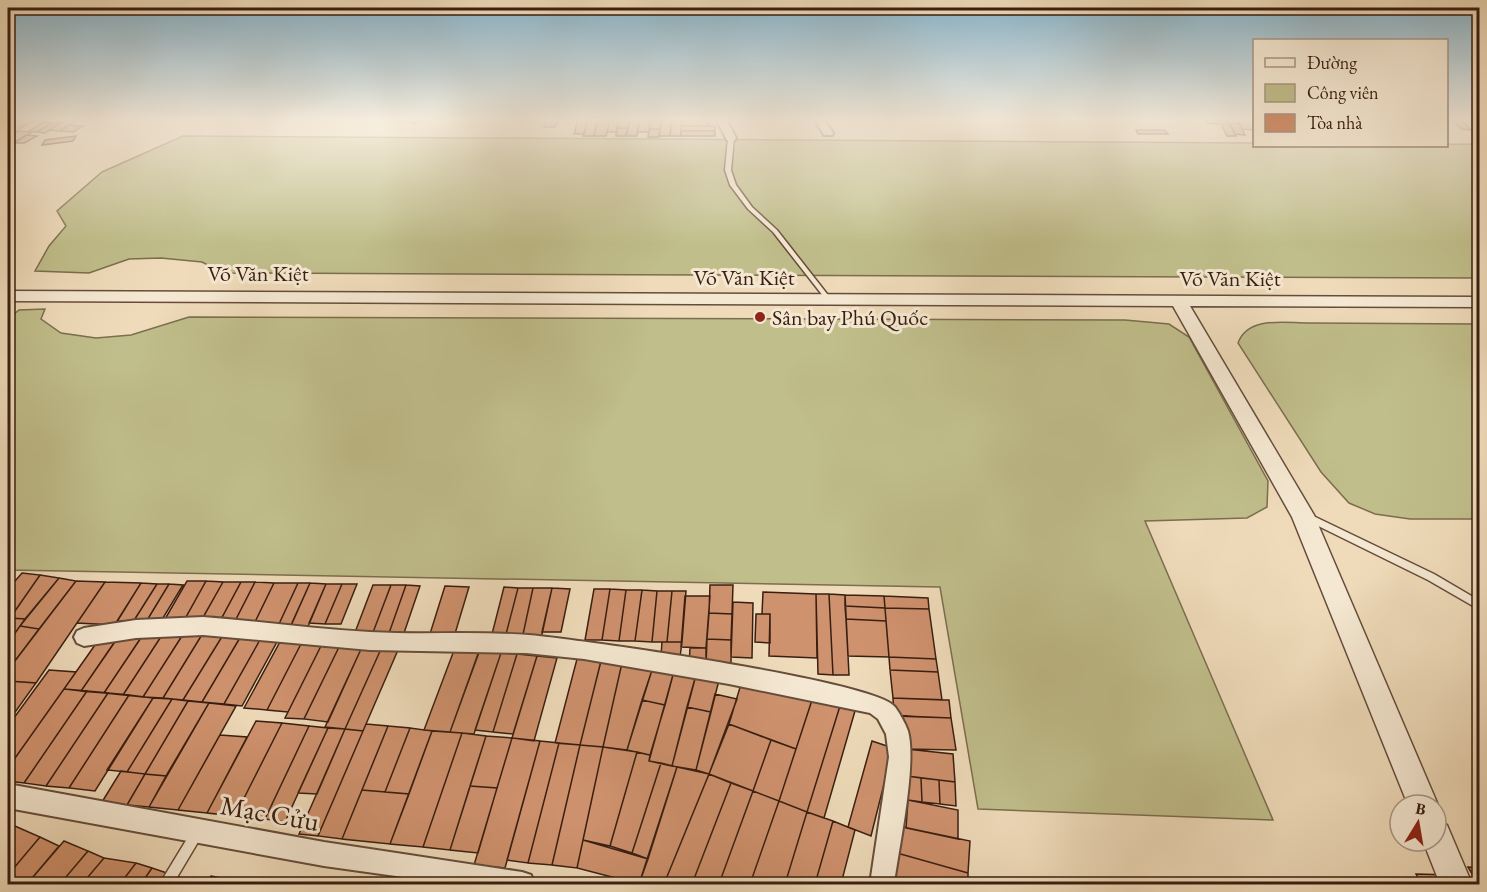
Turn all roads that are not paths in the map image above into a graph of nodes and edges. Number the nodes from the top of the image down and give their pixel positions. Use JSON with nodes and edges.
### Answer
{"nodes":[{"id":1,"x":729,"y":161,"type":"edge"},
{"id":2,"x":8,"y":296,"type":"edge"},
{"id":3,"x":829,"y":300,"type":"junction"},
{"id":4,"x":1178,"y":300,"type":"junction"},
{"id":5,"x":1479,"y":302,"type":"edge"},
{"id":6,"x":1303,"y":515,"type":"junction"},
{"id":7,"x":1479,"y":606,"type":"edge"},
{"id":8,"x":84,"y":637,"type":"dead end"},
{"id":9,"x":1418,"y":793,"type":"edge"},
{"id":10,"x":8,"y":796,"type":"edge"},
{"id":11,"x":198,"y":831,"type":"junction"},
{"id":12,"x":1443,"y":853,"type":"edge"},
{"id":13,"x":166,"y":885,"type":"edge"},
{"id":14,"x":522,"y":885,"type":"edge"},
{"id":15,"x":882,"y":885,"type":"edge"},
{"id":16,"x":1456,"y":885,"type":"edge"}],
"edges":[{"from":1,"to":3,"type":"lane"},
{"from":2,"to":3,"type":"street","name":"Võ Văn Kiệt"},
{"from":3,"to":4,"type":"street","name":"Võ Văn Kiệt"},
{"from":4,"to":5,"type":"street","name":"Võ Văn Kiệt"},
{"from":4,"to":6,"type":"street"},
{"from":6,"to":7,"type":"lane"},
{"from":6,"to":9,"type":"street"},
{"from":8,"to":15,"type":"street"},
{"from":10,"to":11,"type":"street","name":"Mạc Cửu"},
{"from":11,"to":13,"type":"lane"},
{"from":11,"to":14,"type":"street","name":"Mạc Cửu"},
{"from":12,"to":16,"type":"street"}]}
